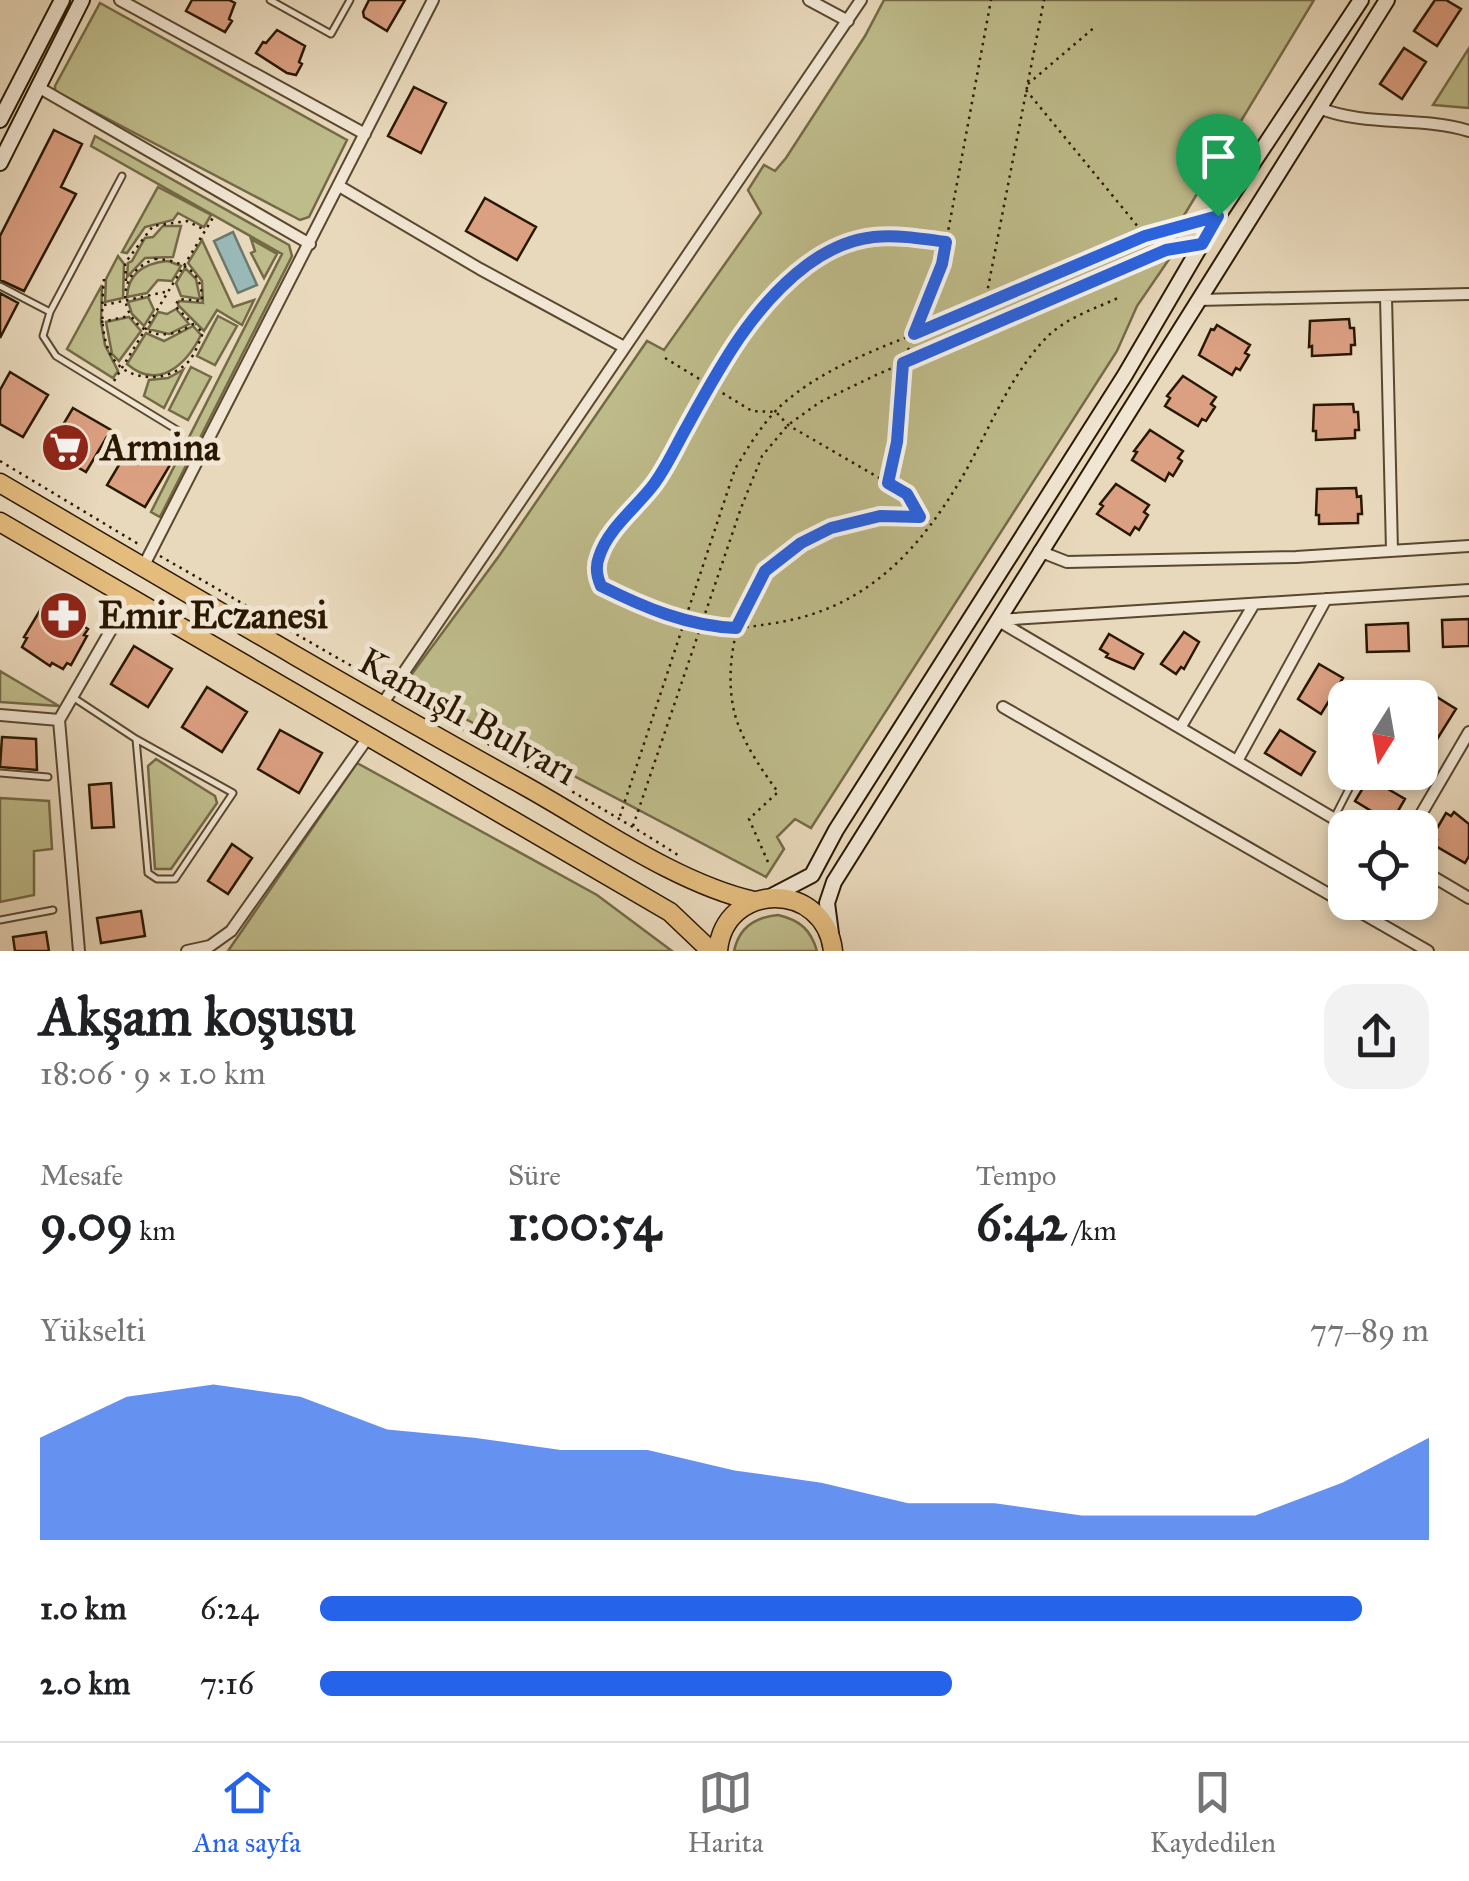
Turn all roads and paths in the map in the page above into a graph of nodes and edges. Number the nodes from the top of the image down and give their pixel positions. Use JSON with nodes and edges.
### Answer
{"nodes":[{"id":1,"x":62,"y":0,"type":"edge"},
{"id":2,"x":82,"y":0,"type":"edge"},
{"id":3,"x":120,"y":0,"type":"edge"},
{"id":4,"x":270,"y":0,"type":"edge"},
{"id":5,"x":350,"y":0,"type":"edge"},
{"id":6,"x":433,"y":0,"type":"edge"},
{"id":7,"x":810,"y":0,"type":"edge"},
{"id":8,"x":860,"y":0,"type":"edge"},
{"id":9,"x":991,"y":0,"type":"edge"},
{"id":10,"x":1044,"y":0,"type":"edge"},
{"id":11,"x":1362,"y":0,"type":"edge"},
{"id":12,"x":1387,"y":0,"type":"edge"},
{"id":13,"x":848,"y":21,"type":"junction"},
{"id":14,"x":1096,"y":26,"type":"dead end"},
{"id":15,"x":38,"y":87,"type":"junction"},
{"id":16,"x":1026,"y":88,"type":"junction"},
{"id":17,"x":1319,"y":108,"type":"junction"},
{"id":18,"x":0,"y":120,"type":"edge"},
{"id":19,"x":1469,"y":132,"type":"edge"},
{"id":20,"x":365,"y":134,"type":"junction"},
{"id":21,"x":0,"y":163,"type":"edge"},
{"id":22,"x":122,"y":176,"type":"dead end"},
{"id":23,"x":339,"y":186,"type":"junction"},
{"id":24,"x":214,"y":216,"type":"dead end"},
{"id":25,"x":1218,"y":216,"type":"junction"},
{"id":26,"x":205,"y":230,"type":"junction"},
{"id":27,"x":1145,"y":236,"type":"junction"},
{"id":28,"x":946,"y":242,"type":"junction"},
{"id":29,"x":310,"y":244,"type":"junction"},
{"id":30,"x":1202,"y":244,"type":"junction"},
{"id":31,"x":184,"y":264,"type":"junction"},
{"id":32,"x":104,"y":279,"type":"dead end"},
{"id":33,"x":127,"y":282,"type":"junction"},
{"id":34,"x":0,"y":286,"type":"edge"},
{"id":35,"x":168,"y":291,"type":"junction"},
{"id":36,"x":1469,"y":294,"type":"edge"},
{"id":37,"x":1386,"y":296,"type":"junction"},
{"id":38,"x":1120,"y":297,"type":"dead end"},
{"id":39,"x":125,"y":300,"type":"junction"},
{"id":40,"x":1198,"y":300,"type":"junction"},
{"id":41,"x":985,"y":304,"type":"junction"},
{"id":42,"x":103,"y":305,"type":"junction"},
{"id":43,"x":50,"y":312,"type":"junction"},
{"id":44,"x":130,"y":315,"type":"junction"},
{"id":45,"x":102,"y":322,"type":"junction"},
{"id":46,"x":194,"y":324,"type":"junction"},
{"id":47,"x":144,"y":330,"type":"junction"},
{"id":48,"x":914,"y":334,"type":"junction"},
{"id":49,"x":624,"y":348,"type":"junction"},
{"id":50,"x":665,"y":358,"type":"dead end"},
{"id":51,"x":903,"y":363,"type":"junction"},
{"id":52,"x":123,"y":367,"type":"junction"},
{"id":53,"x":711,"y":382,"type":"junction"},
{"id":54,"x":110,"y":389,"type":"junction"},
{"id":55,"x":776,"y":412,"type":"junction"},
{"id":56,"x":788,"y":425,"type":"junction"},
{"id":57,"x":177,"y":430,"type":"dead end"},
{"id":58,"x":0,"y":483,"type":"edge"},
{"id":59,"x":888,"y":483,"type":"junction"},
{"id":60,"x":920,"y":517,"type":"junction"},
{"id":61,"x":0,"y":522,"type":"edge"},
{"id":62,"x":934,"y":522,"type":"junction"},
{"id":63,"x":1469,"y":546,"type":"edge"},
{"id":64,"x":1392,"y":550,"type":"junction"},
{"id":65,"x":1039,"y":551,"type":"junction"},
{"id":66,"x":143,"y":567,"type":"junction"},
{"id":67,"x":1469,"y":590,"type":"edge"},
{"id":68,"x":130,"y":597,"type":"junction"},
{"id":69,"x":1326,"y":599,"type":"junction"},
{"id":70,"x":1254,"y":604,"type":"junction"},
{"id":71,"x":686,"y":620,"type":"junction"},
{"id":72,"x":996,"y":620,"type":"junction"},
{"id":73,"x":702,"y":624,"type":"junction"},
{"id":74,"x":736,"y":628,"type":"junction"},
{"id":75,"x":74,"y":698,"type":"junction"},
{"id":76,"x":381,"y":706,"type":"junction"},
{"id":77,"x":1003,"y":707,"type":"dead end"},
{"id":78,"x":0,"y":715,"type":"edge"},
{"id":79,"x":59,"y":720,"type":"junction"},
{"id":80,"x":1180,"y":728,"type":"junction"},
{"id":81,"x":1469,"y":732,"type":"edge"},
{"id":82,"x":369,"y":736,"type":"junction"},
{"id":83,"x":136,"y":738,"type":"junction"},
{"id":84,"x":1237,"y":761,"type":"junction"},
{"id":85,"x":0,"y":773,"type":"edge"},
{"id":86,"x":48,"y":777,"type":"dead end"},
{"id":87,"x":1424,"y":810,"type":"edge"},
{"id":88,"x":1328,"y":814,"type":"edge"},
{"id":89,"x":620,"y":816,"type":"dead end"},
{"id":90,"x":633,"y":826,"type":"dead end"},
{"id":91,"x":768,"y":862,"type":"dead end"},
{"id":92,"x":1438,"y":880,"type":"edge"},
{"id":93,"x":1469,"y":898,"type":"edge"},
{"id":94,"x":761,"y":899,"type":"junction"},
{"id":95,"x":53,"y":910,"type":"dead end"},
{"id":96,"x":0,"y":920,"type":"edge"},
{"id":97,"x":834,"y":947,"type":"edge"},
{"id":98,"x":79,"y":951,"type":"edge"},
{"id":99,"x":187,"y":951,"type":"edge"},
{"id":100,"x":714,"y":951,"type":"edge"},
{"id":101,"x":1428,"y":951,"type":"edge"}],
"edges":[{"from":1,"to":18,"type":"main road"},
{"from":2,"to":15,"type":"main road"},
{"from":3,"to":20,"type":"street"},
{"from":4,"to":5,"type":"lane"},
{"from":6,"to":20,"type":"street"},
{"from":7,"to":13,"type":"street"},
{"from":8,"to":13,"type":"street"},
{"from":9,"to":28,"type":"path"},
{"from":10,"to":16,"type":"path"},
{"from":11,"to":25,"type":"main road"},
{"from":12,"to":17,"type":"main road"},
{"from":13,"to":49,"type":"street"},
{"from":14,"to":16,"type":"path"},
{"from":15,"to":21,"type":"main road"},
{"from":15,"to":29,"type":"street"},
{"from":16,"to":27,"type":"path"},
{"from":16,"to":41,"type":"path"},
{"from":17,"to":19,"type":"street"},
{"from":17,"to":40,"type":"main road"},
{"from":20,"to":23,"type":"street"},
{"from":22,"to":43,"type":"lane"},
{"from":23,"to":29,"type":"street"},
{"from":23,"to":49,"type":"street"},
{"from":24,"to":26,"type":"path"},
{"from":25,"to":27,"type":"path"},
{"from":25,"to":30,"type":"main road"},
{"from":26,"to":31,"type":"path"},
{"from":26,"to":33,"type":"path"},
{"from":27,"to":41,"type":"path"},
{"from":28,"to":48,"type":"path"},
{"from":28,"to":53,"type":"path"},
{"from":29,"to":66,"type":"street"},
{"from":30,"to":51,"type":"path"},
{"from":30,"to":94,"type":"main road"},
{"from":31,"to":33,"type":"path"},
{"from":31,"to":35,"type":"path"},
{"from":31,"to":46,"type":"path"},
{"from":32,"to":42,"type":"path"},
{"from":33,"to":39,"type":"path"},
{"from":34,"to":43,"type":"lane"},
{"from":35,"to":39,"type":"path"},
{"from":35,"to":47,"type":"path"},
{"from":36,"to":37,"type":"street"},
{"from":37,"to":40,"type":"street"},
{"from":37,"to":64,"type":"street"},
{"from":38,"to":62,"type":"path"},
{"from":39,"to":42,"type":"path"},
{"from":39,"to":44,"type":"path"},
{"from":40,"to":65,"type":"main road"},
{"from":41,"to":48,"type":"path"},
{"from":42,"to":45,"type":"path"},
{"from":43,"to":54,"type":"lane"},
{"from":44,"to":45,"type":"path"},
{"from":44,"to":47,"type":"path"},
{"from":45,"to":52,"type":"path"},
{"from":46,"to":47,"type":"path"},
{"from":46,"to":52,"type":"path"},
{"from":47,"to":52,"type":"path"},
{"from":48,"to":51,"type":"path"},
{"from":48,"to":55,"type":"path"},
{"from":49,"to":76,"type":"street"},
{"from":50,"to":53,"type":"path"},
{"from":51,"to":56,"type":"path"},
{"from":51,"to":59,"type":"path"},
{"from":52,"to":54,"type":"path"},
{"from":53,"to":55,"type":"path"},
{"from":53,"to":71,"type":"path"},
{"from":54,"to":57,"type":"lane"},
{"from":55,"to":56,"type":"path"},
{"from":55,"to":71,"type":"path"},
{"from":56,"to":59,"type":"path"},
{"from":56,"to":73,"type":"path"},
{"from":58,"to":66,"type":"highway","name":"Kamışlı Bulvarı"},
{"from":59,"to":60,"type":"path"},
{"from":60,"to":62,"type":"path"},
{"from":60,"to":74,"type":"path"},
{"from":61,"to":68,"type":"highway","name":"Kamışlı Bulvarı"},
{"from":62,"to":74,"type":"path"},
{"from":63,"to":64,"type":"street"},
{"from":64,"to":65,"type":"street"},
{"from":65,"to":72,"type":"main road"},
{"from":66,"to":76,"type":"highway","name":"Kamışlı Bulvarı"},
{"from":67,"to":69,"type":"street"},
{"from":68,"to":75,"type":"street"},
{"from":68,"to":82,"type":"highway","name":"Kamışlı Bulvarı"},
{"from":69,"to":70,"type":"street"},
{"from":69,"to":84,"type":"street"},
{"from":70,"to":72,"type":"street"},
{"from":70,"to":80,"type":"street"},
{"from":71,"to":73,"type":"path"},
{"from":71,"to":89,"type":"path"},
{"from":72,"to":80,"type":"street"},
{"from":72,"to":97,"type":"main road"},
{"from":73,"to":74,"type":"path"},
{"from":73,"to":90,"type":"path"},
{"from":74,"to":91,"type":"path"},
{"from":75,"to":79,"type":"street"},
{"from":75,"to":83,"type":"lane"},
{"from":76,"to":94,"type":"highway","name":"Kamışlı Bulvarı"},
{"from":77,"to":101,"type":"street"},
{"from":78,"to":79,"type":"street"},
{"from":79,"to":98,"type":"street"},
{"from":80,"to":84,"type":"street"},
{"from":81,"to":87,"type":"street"},
{"from":82,"to":99,"type":"street"},
{"from":82,"to":100,"type":"highway","name":"Kamışlı Bulvarı"},
{"from":83,"to":83,"type":"lane"},
{"from":84,"to":88,"type":"street"},
{"from":85,"to":86,"type":"lane"},
{"from":92,"to":93,"type":"street"},
{"from":94,"to":97,"type":"highway","name":"Kamışlı Bulvarı"},
{"from":94,"to":100,"type":"highway"},
{"from":95,"to":96,"type":"lane"}]}
